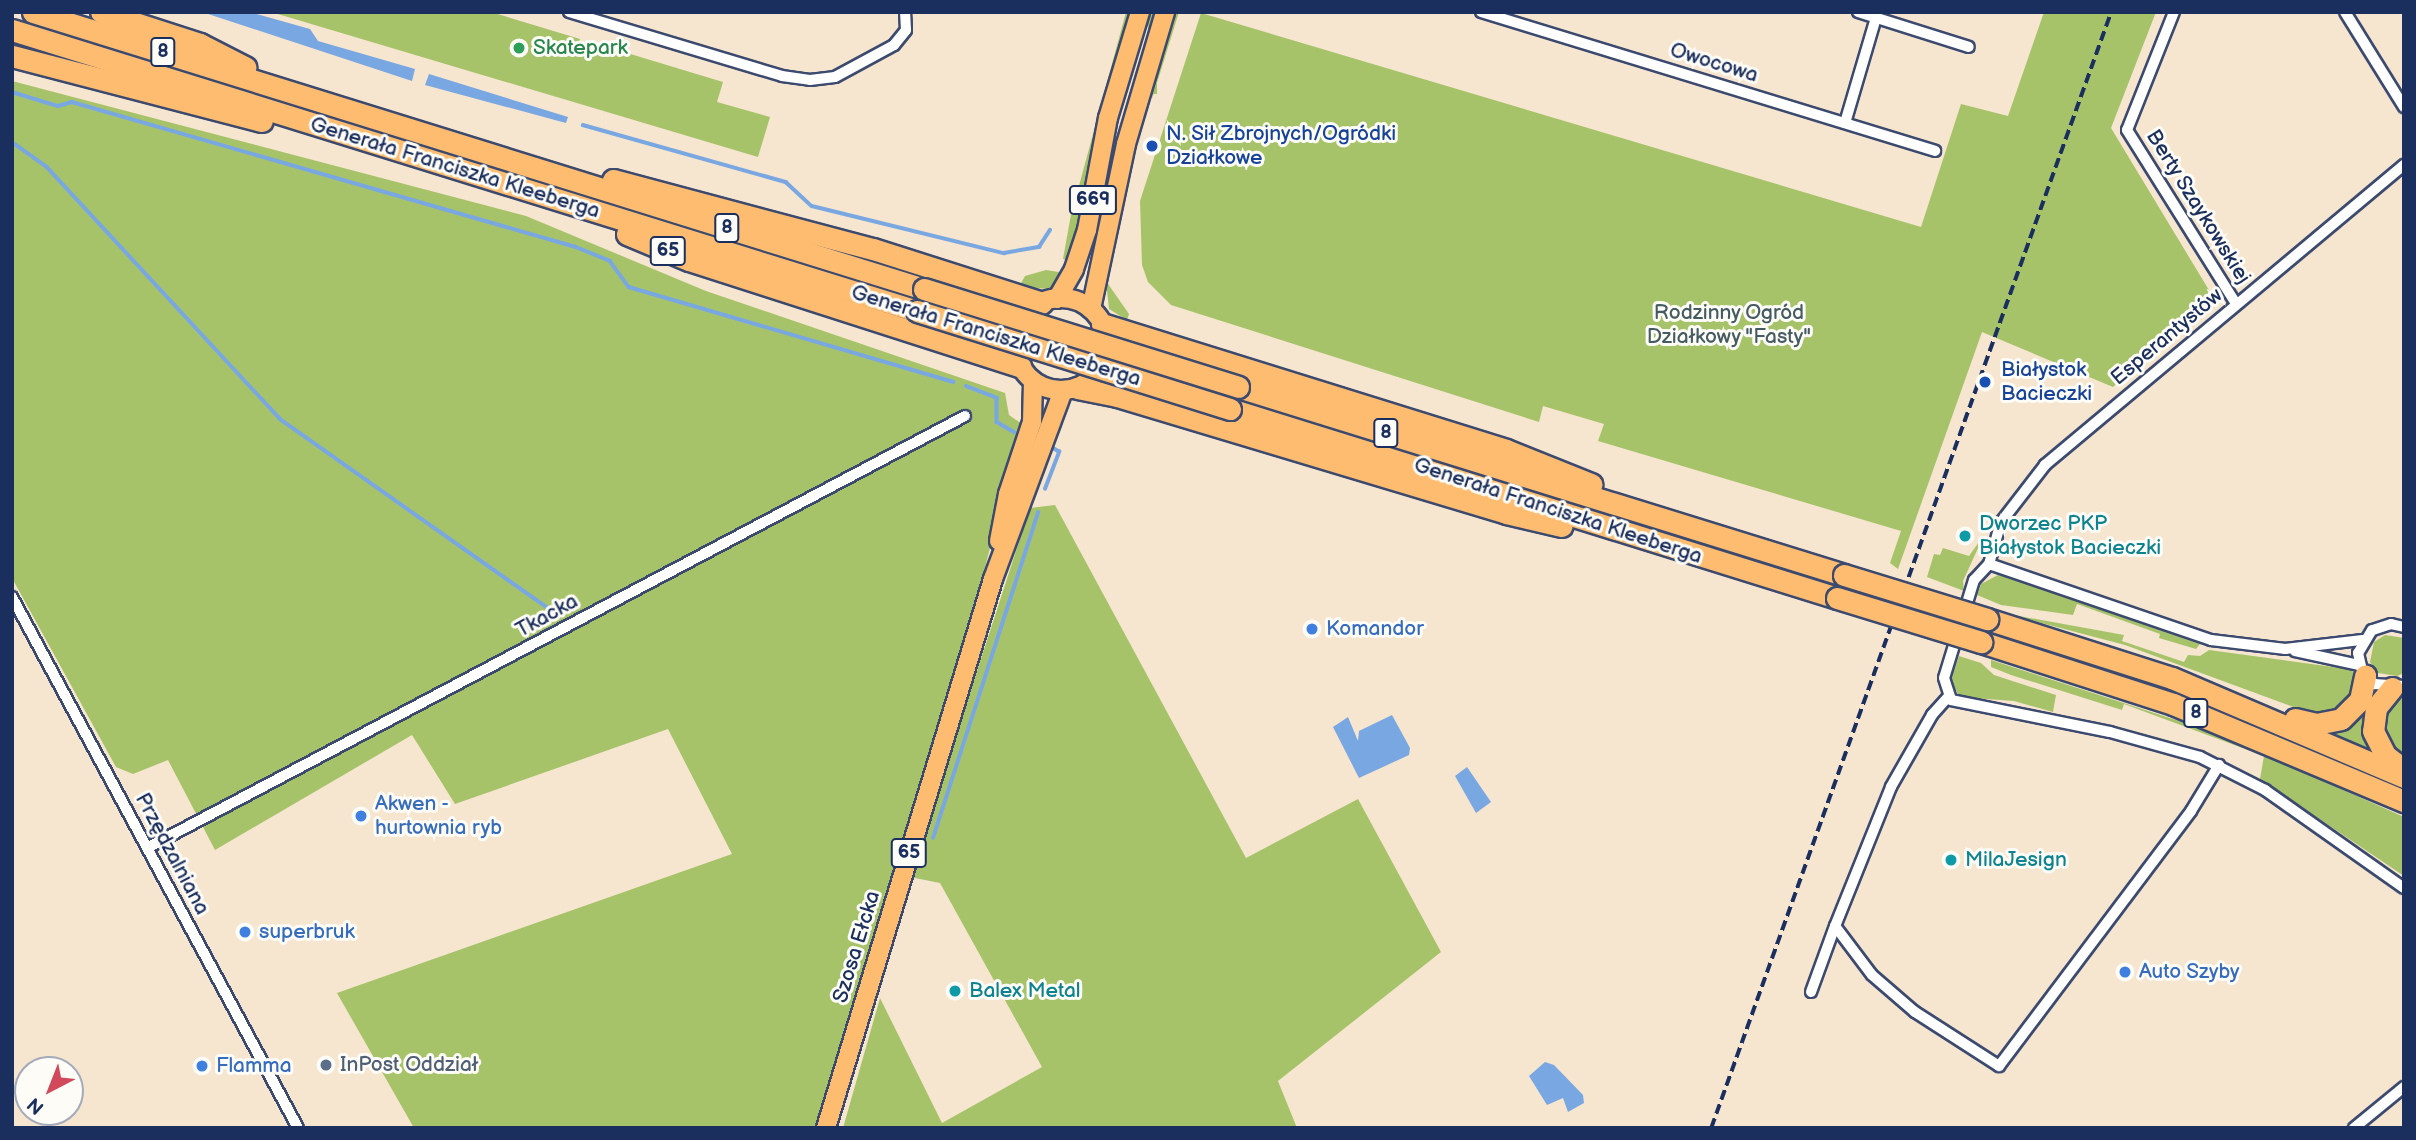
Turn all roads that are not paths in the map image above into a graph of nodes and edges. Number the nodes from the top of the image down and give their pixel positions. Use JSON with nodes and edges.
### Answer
{"nodes":[{"id":1,"x":33,"y":12,"type":"edge"},
{"id":2,"x":100,"y":12,"type":"edge"},
{"id":3,"x":569,"y":12,"type":"edge"},
{"id":4,"x":905,"y":12,"type":"edge"},
{"id":5,"x":1140,"y":12,"type":"edge"},
{"id":6,"x":1165,"y":12,"type":"edge"},
{"id":7,"x":1481,"y":12,"type":"edge"},
{"id":8,"x":1858,"y":12,"type":"edge"},
{"id":9,"x":2174,"y":12,"type":"edge"},
{"id":10,"x":2345,"y":12,"type":"edge"},
{"id":11,"x":1876,"y":18,"type":"junction"},
{"id":12,"x":12,"y":30,"type":"edge"},
{"id":13,"x":1969,"y":47,"type":"dead end"},
{"id":14,"x":12,"y":56,"type":"edge"},
{"id":15,"x":293,"y":93,"type":"junction"},
{"id":16,"x":1114,"y":96,"type":"junction"},
{"id":17,"x":1138,"y":102,"type":"junction"},
{"id":18,"x":2404,"y":107,"type":"edge"},
{"id":19,"x":1845,"y":123,"type":"junction"},
{"id":20,"x":374,"y":143,"type":"junction"},
{"id":21,"x":1935,"y":151,"type":"dead end"},
{"id":22,"x":2404,"y":165,"type":"edge"},
{"id":23,"x":531,"y":167,"type":"junction"},
{"id":24,"x":553,"y":198,"type":"junction"},
{"id":25,"x":1050,"y":301,"type":"junction"},
{"id":26,"x":2236,"y":304,"type":"junction"},
{"id":27,"x":1096,"y":317,"type":"junction"},
{"id":28,"x":1026,"y":373,"type":"junction"},
{"id":29,"x":1070,"y":389,"type":"junction"},
{"id":30,"x":965,"y":416,"type":"dead end"},
{"id":31,"x":1013,"y":476,"type":"junction"},
{"id":32,"x":1024,"y":497,"type":"junction"},
{"id":33,"x":1625,"y":505,"type":"junction"},
{"id":34,"x":1620,"y":532,"type":"junction"},
{"id":35,"x":1989,"y":564,"type":"junction"},
{"id":36,"x":993,"y":579,"type":"junction"},
{"id":37,"x":12,"y":597,"type":"edge"},
{"id":38,"x":2404,"y":627,"type":"edge"},
{"id":39,"x":2362,"y":640,"type":"junction"},
{"id":40,"x":2285,"y":649,"type":"junction"},
{"id":41,"x":2362,"y":671,"type":"junction"},
{"id":42,"x":2400,"y":687,"type":"edge"},
{"id":43,"x":1948,"y":696,"type":"junction"},
{"id":44,"x":2260,"y":712,"type":"junction"},
{"id":45,"x":2219,"y":765,"type":"junction"},
{"id":46,"x":2404,"y":769,"type":"edge"},
{"id":47,"x":2404,"y":777,"type":"edge"},
{"id":48,"x":2404,"y":801,"type":"edge"},
{"id":49,"x":147,"y":848,"type":"junction"},
{"id":50,"x":2404,"y":888,"type":"edge"},
{"id":51,"x":1835,"y":926,"type":"junction"},
{"id":52,"x":1811,"y":992,"type":"dead end"},
{"id":53,"x":2404,"y":1087,"type":"edge"},
{"id":54,"x":298,"y":1128,"type":"edge"},
{"id":55,"x":826,"y":1128,"type":"edge"},
{"id":56,"x":2354,"y":1128,"type":"edge"}],
"edges":[{"from":1,"to":15,"type":"highway","name":"Generała Franciszka Kleeberga","number":"8"},
{"from":2,"to":15,"type":"highway"},
{"from":3,"to":4,"type":"street"},
{"from":5,"to":16,"type":"main road","number":"669"},
{"from":6,"to":17,"type":"main road","number":"669"},
{"from":7,"to":19,"type":"street","name":"Owocowa"},
{"from":8,"to":11,"type":"street"},
{"from":9,"to":26,"type":"street","name":"Berty Szaykowskiej"},
{"from":10,"to":18,"type":"street"},
{"from":11,"to":13,"type":"street"},
{"from":11,"to":19,"type":"street"},
{"from":12,"to":20,"type":"highway","name":"Generała Franciszka Kleeberga","number":"8"},
{"from":14,"to":20,"type":"highway"},
{"from":15,"to":23,"type":"highway","name":"Generała Franciszka Kleeberga","number":"8"},
{"from":16,"to":17,"type":"main road"},
{"from":16,"to":25,"type":"main road","number":"669"},
{"from":17,"to":27,"type":"main road","number":"669"},
{"from":19,"to":21,"type":"street","name":"Owocowa"},
{"from":20,"to":24,"type":"highway","name":"Generała Franciszka Kleeberga","number":"8"},
{"from":22,"to":26,"type":"street","name":"Esperantystów"},
{"from":23,"to":25,"type":"highway"},
{"from":23,"to":33,"type":"highway","name":"Generała Franciszka Kleeberga","number":"8","bridge":true},
{"from":24,"to":28,"type":"highway","number":"65"},
{"from":24,"to":34,"type":"highway","name":"Generała Franciszka Kleeberga","number":"8","bridge":true},
{"from":25,"to":27,"type":"main road"},
{"from":25,"to":28,"type":"main road","number":"65"},
{"from":26,"to":35,"type":"street","name":"Esperantystów"},
{"from":27,"to":29,"type":"main road","number":"65"},
{"from":27,"to":33,"type":"highway"},
{"from":28,"to":29,"type":"main road","number":"65"},
{"from":28,"to":31,"type":"main road","name":"Szosa Ełcka","number":"65"},
{"from":29,"to":32,"type":"main road","name":"Szosa Ełcka","number":"65"},
{"from":29,"to":34,"type":"highway"},
{"from":30,"to":49,"type":"street","name":"Tkacka"},
{"from":31,"to":32,"type":"main road"},
{"from":31,"to":36,"type":"main road","name":"Szosa Ełcka","number":"65"},
{"from":32,"to":36,"type":"main road","name":"Szosa Ełcka","number":"65"},
{"from":33,"to":44,"type":"highway","name":"Generała Franciszka Kleeberga","number":"8","bridge":true},
{"from":34,"to":48,"type":"highway","name":"Generała Franciszka Kleeberga","number":"8","bridge":true},
{"from":35,"to":40,"type":"street"},
{"from":35,"to":43,"type":"street","name":"Esperantystów"},
{"from":36,"to":55,"type":"main road","name":"Szosa Ełcka","number":"65"},
{"from":37,"to":49,"type":"street","name":"Przędzalniana"},
{"from":38,"to":39,"type":"street"},
{"from":39,"to":40,"type":"street"},
{"from":39,"to":41,"type":"street"},
{"from":40,"to":41,"type":"street"},
{"from":41,"to":42,"type":"street"},
{"from":41,"to":44,"type":"highway"},
{"from":42,"to":46,"type":"highway"},
{"from":43,"to":45,"type":"street"},
{"from":43,"to":51,"type":"street"},
{"from":44,"to":47,"type":"highway","number":"8"},
{"from":45,"to":50,"type":"street"},
{"from":45,"to":51,"type":"street"},
{"from":49,"to":54,"type":"street","name":"Przędzalniana"},
{"from":51,"to":52,"type":"street"},
{"from":53,"to":56,"type":"street"}]}
